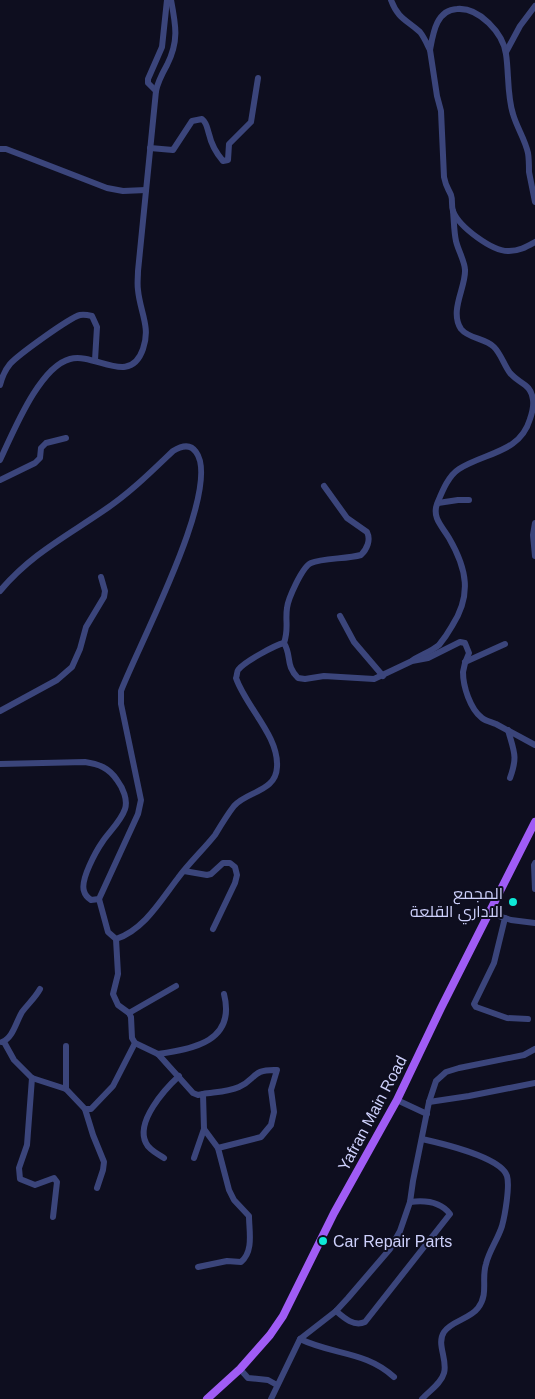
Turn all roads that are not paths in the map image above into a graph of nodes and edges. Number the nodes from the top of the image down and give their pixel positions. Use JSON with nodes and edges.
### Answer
{"nodes":[{"id":1,"x":167,"y":0,"type":"edge"},
{"id":2,"x":171,"y":0,"type":"edge"},
{"id":3,"x":391,"y":0,"type":"edge"},
{"id":4,"x":535,"y":6,"type":"edge"},
{"id":5,"x":430,"y":50,"type":"junction"},
{"id":6,"x":506,"y":52,"type":"junction"},
{"id":7,"x":258,"y":78,"type":"dead end"},
{"id":8,"x":156,"y":91,"type":"junction"},
{"id":9,"x":150,"y":148,"type":"junction"},
{"id":10,"x":0,"y":149,"type":"edge"},
{"id":11,"x":146,"y":190,"type":"junction"},
{"id":12,"x":535,"y":202,"type":"edge"},
{"id":13,"x":453,"y":211,"type":"junction"},
{"id":14,"x":535,"y":242,"type":"edge"},
{"id":15,"x":94,"y":360,"type":"junction"},
{"id":16,"x":0,"y":385,"type":"edge"},
{"id":17,"x":535,"y":418,"type":"edge"},
{"id":18,"x":528,"y":425,"type":"junction"},
{"id":19,"x":66,"y":438,"type":"dead end"},
{"id":20,"x":0,"y":460,"type":"edge"},
{"id":21,"x":0,"y":480,"type":"edge"},
{"id":22,"x":324,"y":486,"type":"dead end"},
{"id":23,"x":469,"y":500,"type":"dead end"},
{"id":24,"x":438,"y":503,"type":"junction"},
{"id":25,"x":535,"y":523,"type":"edge"},
{"id":26,"x":535,"y":556,"type":"edge"},
{"id":27,"x":101,"y":577,"type":"dead end"},
{"id":28,"x":0,"y":591,"type":"edge"},
{"id":29,"x":340,"y":616,"type":"dead end"},
{"id":30,"x":284,"y":643,"type":"junction"},
{"id":31,"x":505,"y":644,"type":"dead end"},
{"id":32,"x":412,"y":661,"type":"junction"},
{"id":33,"x":465,"y":662,"type":"junction"},
{"id":34,"x":384,"y":676,"type":"junction"},
{"id":35,"x":0,"y":711,"type":"edge"},
{"id":36,"x":508,"y":730,"type":"junction"},
{"id":37,"x":535,"y":745,"type":"edge"},
{"id":38,"x":0,"y":764,"type":"edge"},
{"id":39,"x":510,"y":778,"type":"dead end"},
{"id":40,"x":535,"y":822,"type":"edge"},
{"id":41,"x":535,"y":862,"type":"edge"},
{"id":42,"x":184,"y":871,"type":"junction"},
{"id":43,"x":535,"y":889,"type":"edge"},
{"id":44,"x":99,"y":899,"type":"junction"},
{"id":45,"x":489,"y":913,"type":"junction"},
{"id":46,"x":505,"y":918,"type":"junction"},
{"id":47,"x":535,"y":923,"type":"edge"},
{"id":48,"x":213,"y":929,"type":"dead end"},
{"id":49,"x":116,"y":939,"type":"junction"},
{"id":50,"x":176,"y":986,"type":"dead end"},
{"id":51,"x":40,"y":989,"type":"dead end"},
{"id":52,"x":224,"y":994,"type":"dead end"},
{"id":53,"x":129,"y":1012,"type":"junction"},
{"id":54,"x":528,"y":1019,"type":"dead end"},
{"id":55,"x":2,"y":1042,"type":"edge"},
{"id":56,"x":135,"y":1043,"type":"junction"},
{"id":57,"x":66,"y":1046,"type":"dead end"},
{"id":58,"x":535,"y":1049,"type":"edge"},
{"id":59,"x":158,"y":1054,"type":"junction"},
{"id":60,"x":179,"y":1076,"type":"junction"},
{"id":61,"x":32,"y":1078,"type":"junction"},
{"id":62,"x":535,"y":1083,"type":"edge"},
{"id":63,"x":66,"y":1089,"type":"junction"},
{"id":64,"x":203,"y":1094,"type":"junction"},
{"id":65,"x":397,"y":1100,"type":"junction"},
{"id":66,"x":429,"y":1102,"type":"junction"},
{"id":67,"x":85,"y":1109,"type":"junction"},
{"id":68,"x":427,"y":1114,"type":"junction"},
{"id":69,"x":204,"y":1129,"type":"junction"},
{"id":70,"x":422,"y":1139,"type":"junction"},
{"id":71,"x":218,"y":1148,"type":"junction"},
{"id":72,"x":164,"y":1158,"type":"dead end"},
{"id":73,"x":194,"y":1158,"type":"dead end"},
{"id":74,"x":97,"y":1188,"type":"dead end"},
{"id":75,"x":410,"y":1202,"type":"junction"},
{"id":76,"x":53,"y":1217,"type":"dead end"},
{"id":77,"x":198,"y":1267,"type":"dead end"},
{"id":78,"x":336,"y":1311,"type":"junction"},
{"id":79,"x":300,"y":1339,"type":"junction"},
{"id":80,"x":240,"y":1370,"type":"junction"},
{"id":81,"x":394,"y":1378,"type":"dead end"},
{"id":82,"x":277,"y":1385,"type":"junction"},
{"id":83,"x":207,"y":1399,"type":"edge"},
{"id":84,"x":271,"y":1399,"type":"edge"},
{"id":85,"x":422,"y":1399,"type":"edge"}],
"edges":[{"from":1,"to":8,"type":"street"},
{"from":2,"to":8,"type":"street"},
{"from":3,"to":5,"type":"street"},
{"from":4,"to":6,"type":"street"},
{"from":5,"to":6,"type":"street"},
{"from":5,"to":13,"type":"street"},
{"from":6,"to":12,"type":"street"},
{"from":7,"to":9,"type":"street"},
{"from":8,"to":9,"type":"street"},
{"from":9,"to":11,"type":"street"},
{"from":10,"to":11,"type":"street"},
{"from":11,"to":15,"type":"street"},
{"from":13,"to":14,"type":"street"},
{"from":13,"to":18,"type":"street"},
{"from":15,"to":16,"type":"street"},
{"from":15,"to":20,"type":"street"},
{"from":17,"to":18,"type":"street"},
{"from":18,"to":24,"type":"street"},
{"from":19,"to":21,"type":"street"},
{"from":22,"to":30,"type":"street"},
{"from":23,"to":24,"type":"street"},
{"from":24,"to":32,"type":"street"},
{"from":25,"to":26,"type":"street"},
{"from":27,"to":35,"type":"street"},
{"from":28,"to":44,"type":"street"},
{"from":29,"to":34,"type":"street"},
{"from":30,"to":34,"type":"street"},
{"from":30,"to":42,"type":"street"},
{"from":31,"to":33,"type":"street"},
{"from":32,"to":33,"type":"street"},
{"from":32,"to":34,"type":"street"},
{"from":33,"to":36,"type":"street"},
{"from":36,"to":37,"type":"street"},
{"from":36,"to":39,"type":"street"},
{"from":38,"to":44,"type":"street"},
{"from":40,"to":45,"type":"main road","name":"Yafran Main Road"},
{"from":41,"to":43,"type":"street"},
{"from":42,"to":48,"type":"street"},
{"from":42,"to":49,"type":"street"},
{"from":44,"to":49,"type":"street"},
{"from":45,"to":46,"type":"street"},
{"from":45,"to":65,"type":"main road","name":"Yafran Main Road"},
{"from":46,"to":47,"type":"street"},
{"from":46,"to":54,"type":"street"},
{"from":49,"to":53,"type":"street"},
{"from":50,"to":53,"type":"street"},
{"from":51,"to":55,"type":"street"},
{"from":52,"to":59,"type":"street"},
{"from":53,"to":56,"type":"street"},
{"from":55,"to":61,"type":"street"},
{"from":56,"to":59,"type":"street"},
{"from":56,"to":67,"type":"street"},
{"from":57,"to":63,"type":"street"},
{"from":58,"to":66,"type":"street"},
{"from":59,"to":60,"type":"street"},
{"from":60,"to":64,"type":"street"},
{"from":60,"to":72,"type":"street"},
{"from":61,"to":63,"type":"street"},
{"from":61,"to":76,"type":"street"},
{"from":62,"to":66,"type":"street"},
{"from":63,"to":67,"type":"street"},
{"from":64,"to":69,"type":"street"},
{"from":64,"to":71,"type":"street"},
{"from":65,"to":68,"type":"street"},
{"from":65,"to":80,"type":"main road","name":"Yafran Main Road"},
{"from":66,"to":68,"type":"street"},
{"from":67,"to":74,"type":"street"},
{"from":68,"to":70,"type":"street"},
{"from":69,"to":71,"type":"street"},
{"from":69,"to":73,"type":"street"},
{"from":70,"to":75,"type":"street"},
{"from":70,"to":85,"type":"street"},
{"from":71,"to":77,"type":"street"},
{"from":75,"to":78,"type":"street"},
{"from":75,"to":78,"type":"street"},
{"from":78,"to":79,"type":"street"},
{"from":79,"to":81,"type":"street"},
{"from":79,"to":82,"type":"street"},
{"from":80,"to":82,"type":"street"},
{"from":80,"to":83,"type":"main road","name":"Yafran Main Road"},
{"from":82,"to":84,"type":"street"}]}
